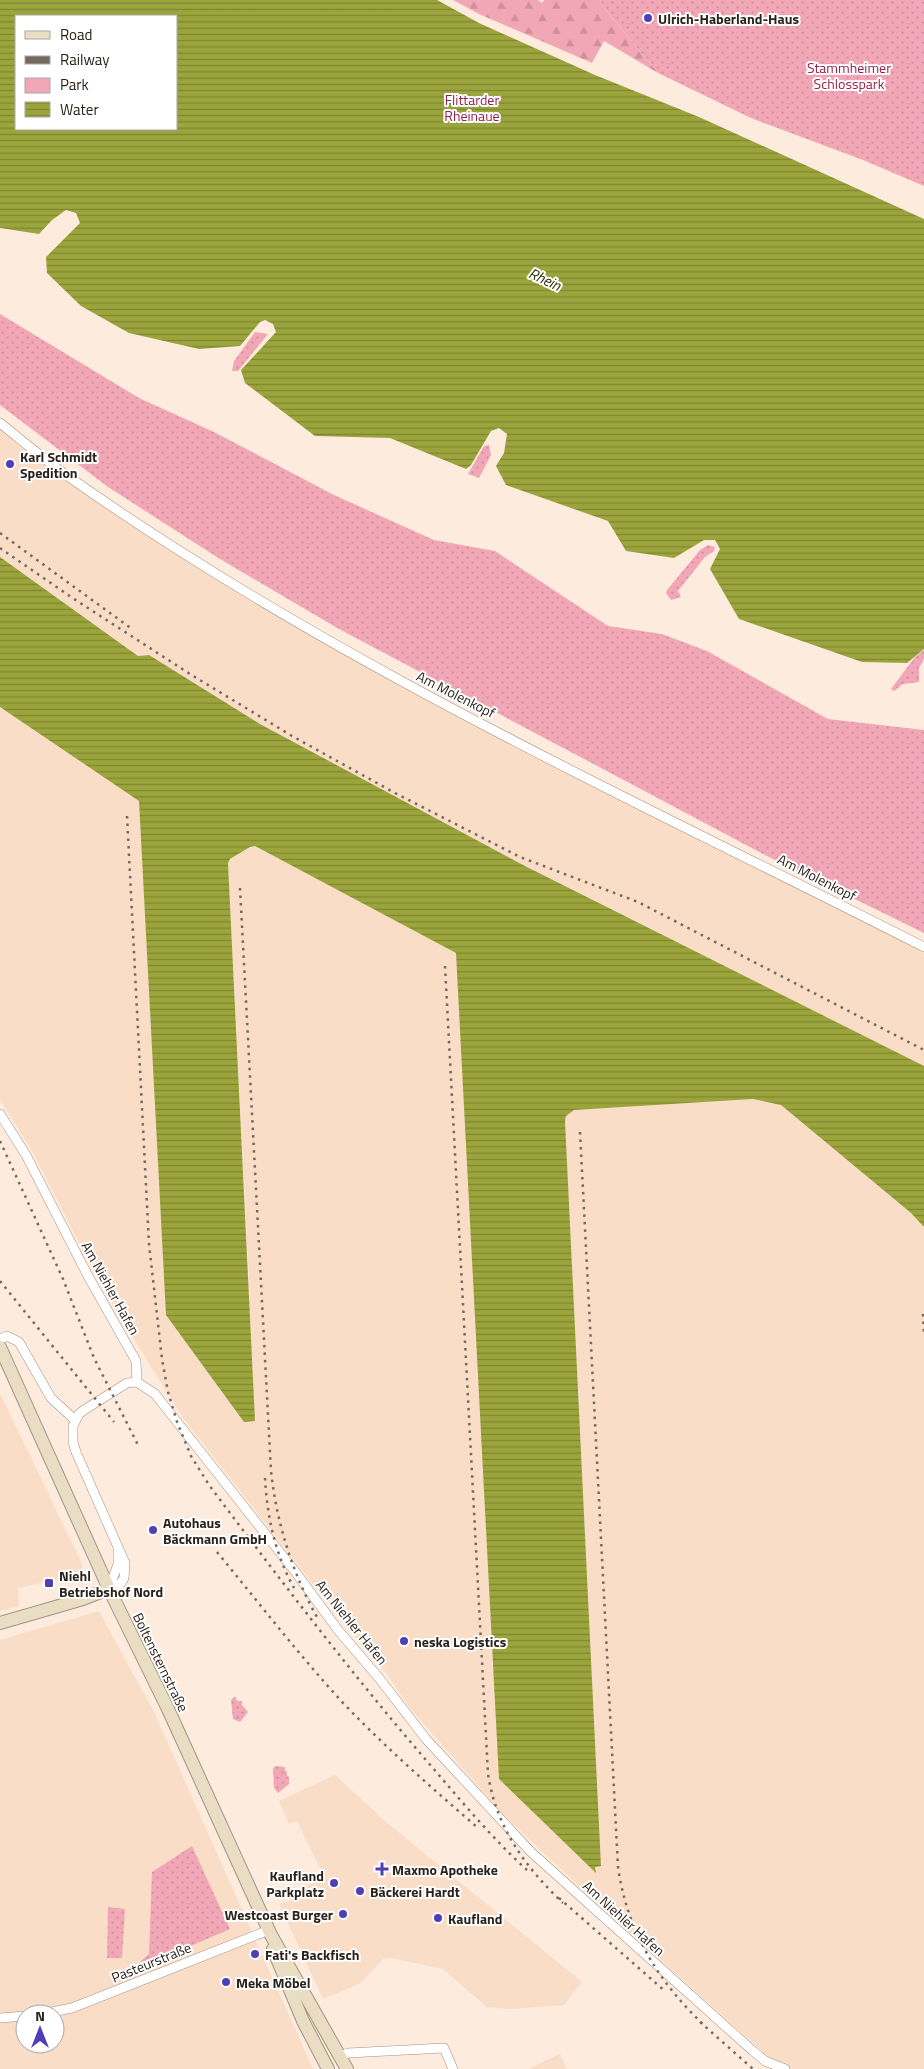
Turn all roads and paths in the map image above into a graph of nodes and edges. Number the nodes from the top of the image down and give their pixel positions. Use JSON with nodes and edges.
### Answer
{"nodes":[{"id":1,"x":0,"y":423,"type":"edge"},
{"id":2,"x":924,"y":947,"type":"edge"},
{"id":3,"x":0,"y":1114,"type":"edge"},
{"id":4,"x":0,"y":1339,"type":"edge"},
{"id":5,"x":0,"y":1347,"type":"edge"},
{"id":6,"x":137,"y":1382,"type":"junction"},
{"id":7,"x":75,"y":1420,"type":"junction"},
{"id":8,"x":109,"y":1589,"type":"junction"},
{"id":9,"x":0,"y":1623,"type":"edge"},
{"id":10,"x":270,"y":1933,"type":"junction"},
{"id":11,"x":65,"y":2009,"type":"edge"},
{"id":12,"x":15,"y":2017,"type":"edge"},
{"id":13,"x":0,"y":2018,"type":"edge"},
{"id":14,"x":341,"y":2056,"type":"junction"},
{"id":15,"x":328,"y":2069,"type":"edge"},
{"id":16,"x":347,"y":2069,"type":"edge"},
{"id":17,"x":453,"y":2069,"type":"edge"},
{"id":18,"x":785,"y":2069,"type":"edge"}],
"edges":[{"from":1,"to":2,"type":"street","name":"Am Molenkopf"},
{"from":3,"to":6,"type":"street","name":"Am Niehler Hafen"},
{"from":4,"to":7,"type":"street"},
{"from":5,"to":8,"type":"main road","name":"Boltensternstraße"},
{"from":6,"to":7,"type":"street"},
{"from":6,"to":18,"type":"street","name":"Am Niehler Hafen"},
{"from":7,"to":8,"type":"street"},
{"from":8,"to":9,"type":"main road"},
{"from":8,"to":10,"type":"main road","name":"Boltensternstraße"},
{"from":10,"to":11,"type":"street","name":"Pasteurstraße"},
{"from":10,"to":14,"type":"main road","name":"Boltensternstraße"},
{"from":10,"to":15,"type":"main road","name":"Boltensternstraße"},
{"from":12,"to":13,"type":"street"},
{"from":14,"to":16,"type":"main road","name":"Boltensternstraße"},
{"from":14,"to":17,"type":"street"}]}
